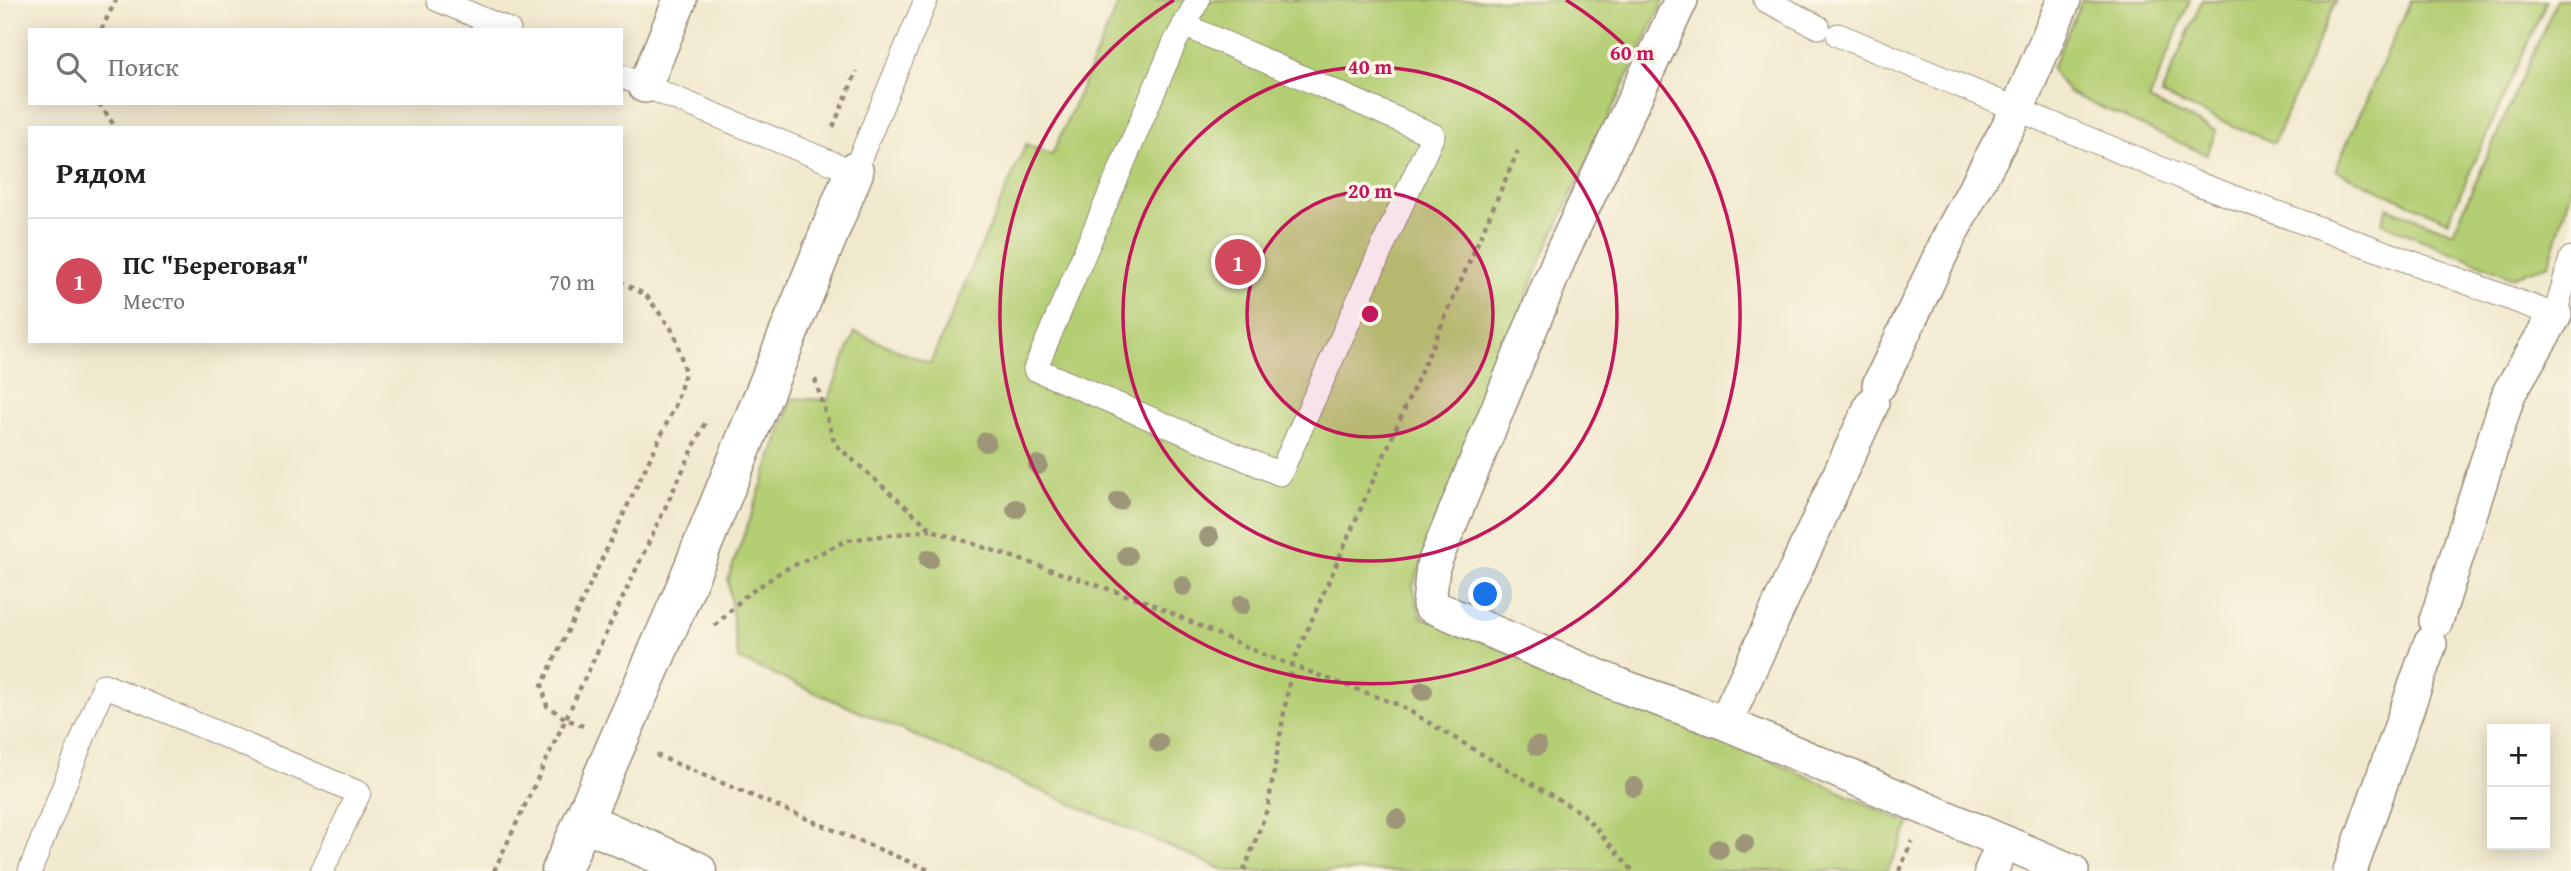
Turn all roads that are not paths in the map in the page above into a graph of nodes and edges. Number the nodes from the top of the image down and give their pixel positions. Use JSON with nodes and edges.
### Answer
{"nodes":[{"id":1,"x":438,"y":0,"type":"edge"},
{"id":2,"x":680,"y":0,"type":"edge"},
{"id":3,"x":926,"y":0,"type":"edge"},
{"id":4,"x":1198,"y":0,"type":"edge"},
{"id":5,"x":1681,"y":0,"type":"edge"},
{"id":6,"x":1765,"y":0,"type":"edge"},
{"id":7,"x":2064,"y":0,"type":"edge"},
{"id":8,"x":1184,"y":25,"type":"junction"},
{"id":9,"x":504,"y":28,"type":"edge"},
{"id":10,"x":633,"y":81,"type":"edge"},
{"id":11,"x":2017,"y":110,"type":"junction"},
{"id":12,"x":837,"y":166,"type":"junction"},
{"id":13,"x":2571,"y":258,"type":"edge"},
{"id":14,"x":2555,"y":315,"type":"junction"},
{"id":15,"x":1725,"y":723,"type":"junction"},
{"id":16,"x":583,"y":821,"type":"junction"},
{"id":17,"x":1997,"y":856,"type":"edge"},
{"id":18,"x":30,"y":871,"type":"edge"},
{"id":19,"x":322,"y":871,"type":"edge"},
{"id":20,"x":561,"y":871,"type":"edge"},
{"id":21,"x":697,"y":871,"type":"edge"},
{"id":22,"x":2072,"y":871,"type":"edge"},
{"id":23,"x":2350,"y":871,"type":"edge"}],
"edges":[{"from":1,"to":9,"type":"lane"},
{"from":2,"to":10,"type":"street"},
{"from":3,"to":12,"type":"lane"},
{"from":4,"to":8,"type":"lane"},
{"from":5,"to":15,"type":"street"},
{"from":6,"to":11,"type":"lane"},
{"from":7,"to":11,"type":"street"},
{"from":8,"to":8,"type":"lane"},
{"from":10,"to":12,"type":"lane"},
{"from":11,"to":14,"type":"lane"},
{"from":11,"to":15,"type":"street"},
{"from":12,"to":16,"type":"street"},
{"from":13,"to":14,"type":"lane"},
{"from":14,"to":23,"type":"street"},
{"from":15,"to":17,"type":"street"},
{"from":16,"to":20,"type":"street"},
{"from":16,"to":21,"type":"street"},
{"from":17,"to":22,"type":"street"},
{"from":18,"to":19,"type":"lane"}]}
